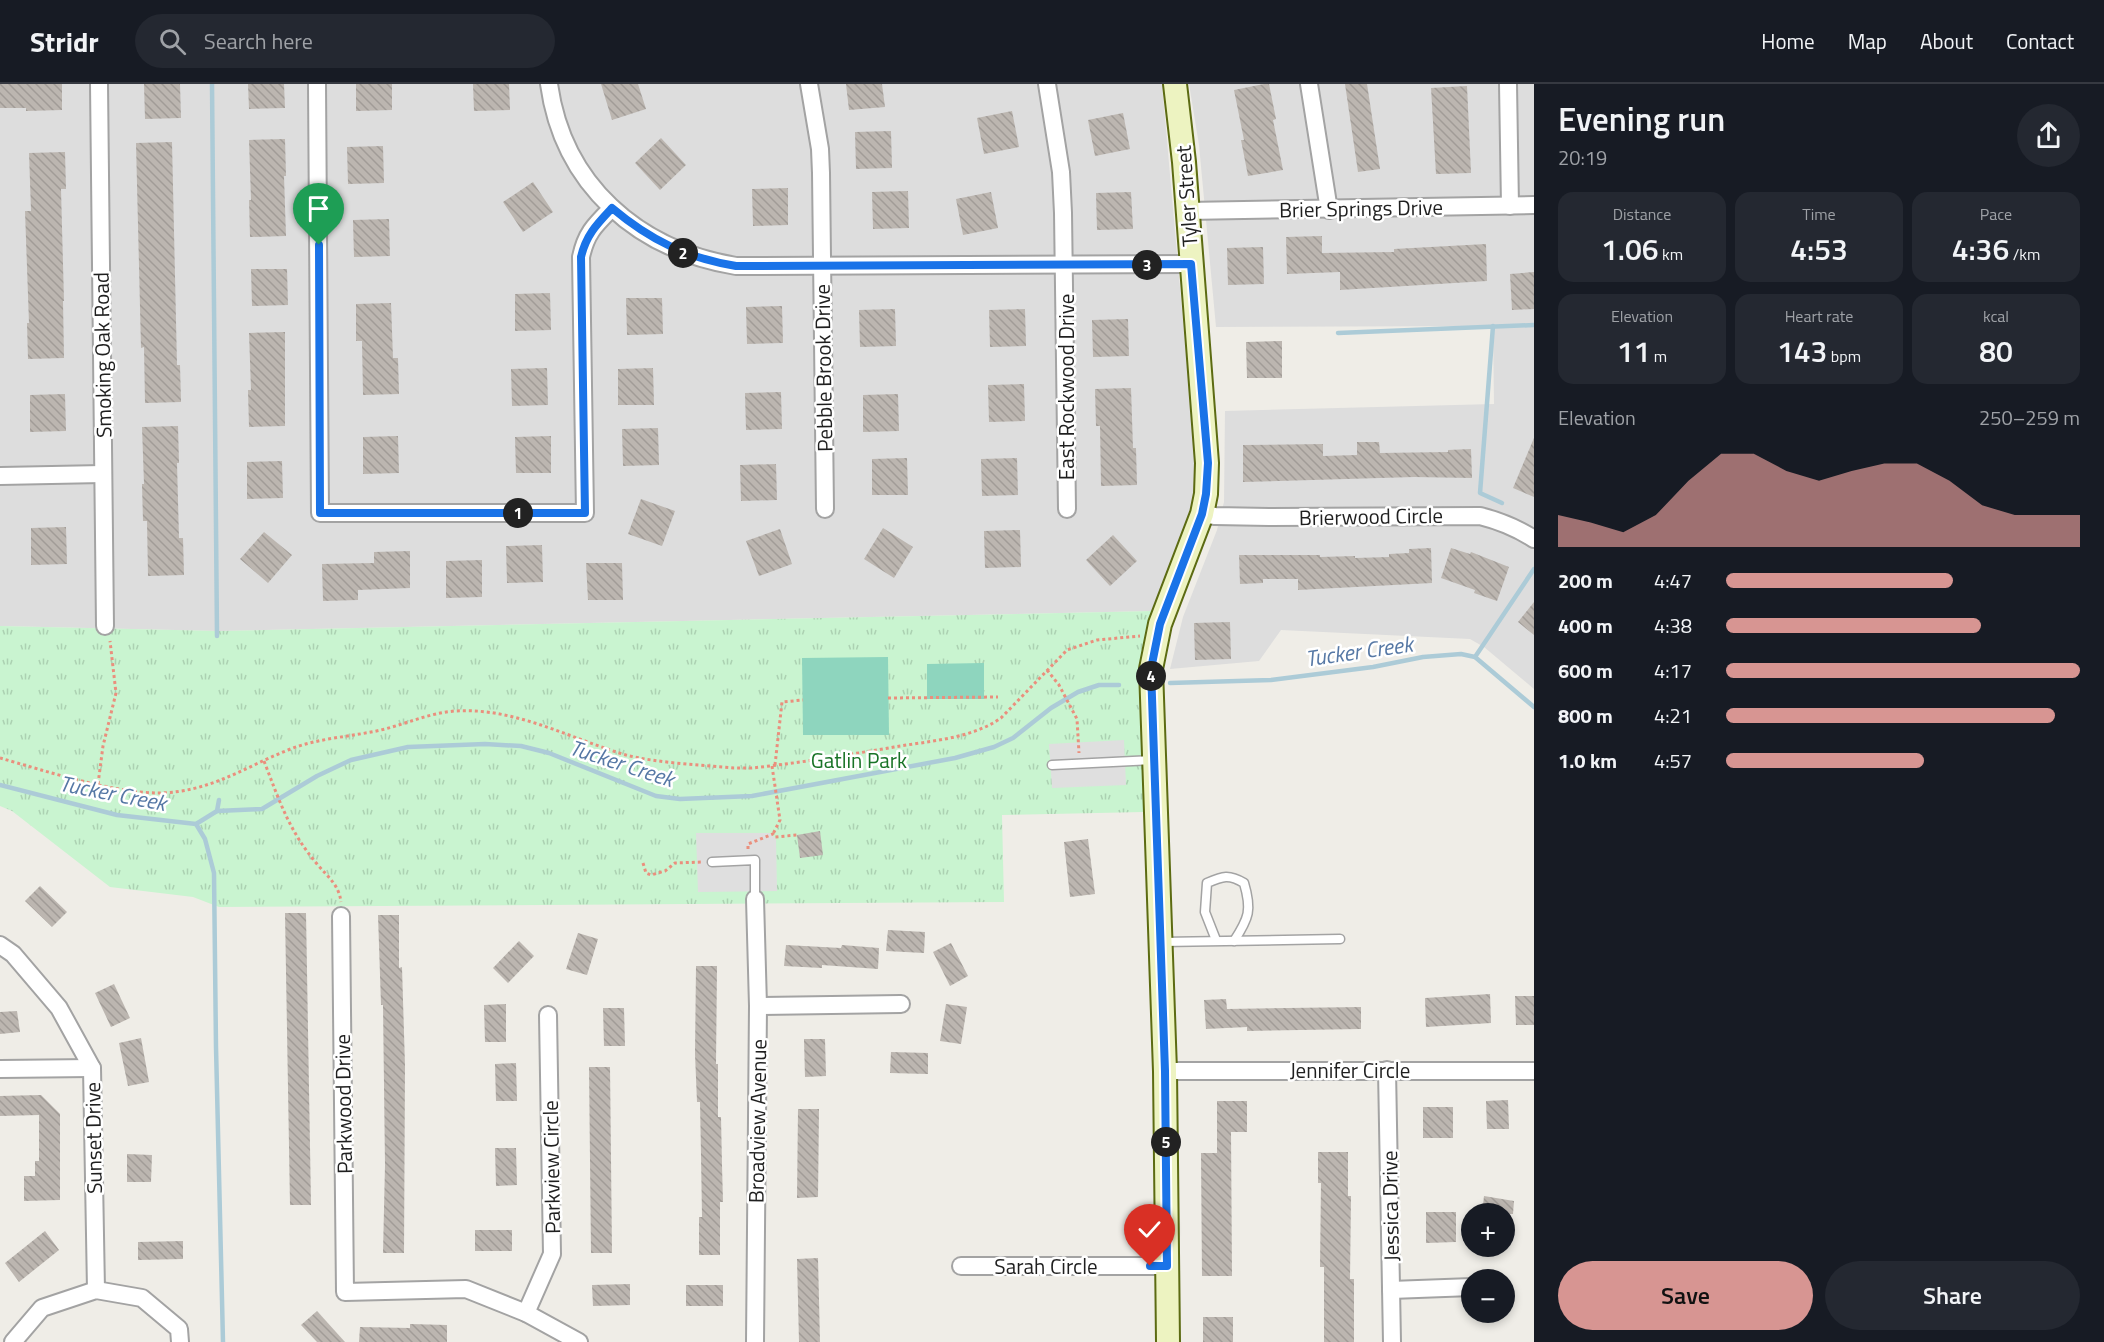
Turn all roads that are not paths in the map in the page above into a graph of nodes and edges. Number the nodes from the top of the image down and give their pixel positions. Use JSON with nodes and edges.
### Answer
{"nodes":[{"id":1,"x":99,"y":84,"type":"edge"},
{"id":2,"x":317,"y":84,"type":"edge"},
{"id":3,"x":549,"y":84,"type":"edge"},
{"id":4,"x":809,"y":84,"type":"edge"},
{"id":5,"x":1047,"y":84,"type":"edge"},
{"id":6,"x":1175,"y":84,"type":"edge"},
{"id":7,"x":1309,"y":84,"type":"edge"},
{"id":8,"x":1508,"y":84,"type":"edge"},
{"id":9,"x":1534,"y":205,"type":"edge"},
{"id":10,"x":1510,"y":206,"type":"junction"},
{"id":11,"x":612,"y":208,"type":"junction"},
{"id":12,"x":1329,"y":210,"type":"junction"},
{"id":13,"x":1187,"y":212,"type":"junction"},
{"id":14,"x":1191,"y":264,"type":"junction"},
{"id":15,"x":1065,"y":265,"type":"junction"},
{"id":16,"x":822,"y":266,"type":"junction"},
{"id":17,"x":104,"y":474,"type":"junction"},
{"id":18,"x":0,"y":476,"type":"edge"},
{"id":19,"x":825,"y":509,"type":"dead end"},
{"id":20,"x":1066,"y":509,"type":"dead end"},
{"id":21,"x":1202,"y":514,"type":"junction"},
{"id":22,"x":1534,"y":539,"type":"edge"},
{"id":23,"x":105,"y":626,"type":"road end"},
{"id":24,"x":1154,"y":760,"type":"junction"},
{"id":25,"x":1052,"y":765,"type":"dead end"},
{"id":26,"x":712,"y":862,"type":"dead end"},
{"id":27,"x":756,"y":899,"type":"joint"},
{"id":28,"x":341,"y":908,"type":"road end"},
{"id":29,"x":1340,"y":939,"type":"dead end"},
{"id":30,"x":1216,"y":940,"type":"junction"},
{"id":31,"x":1234,"y":940,"type":"junction"},
{"id":32,"x":1161,"y":942,"type":"junction"},
{"id":33,"x":0,"y":945,"type":"edge"},
{"id":34,"x":901,"y":1004,"type":"dead end"},
{"id":35,"x":758,"y":1006,"type":"junction"},
{"id":36,"x":548,"y":1015,"type":"dead end"},
{"id":37,"x":92,"y":1068,"type":"junction"},
{"id":38,"x":0,"y":1069,"type":"edge"},
{"id":39,"x":1387,"y":1070,"type":"junction"},
{"id":40,"x":1165,"y":1071,"type":"junction"},
{"id":41,"x":1534,"y":1071,"type":"edge"},
{"id":42,"x":961,"y":1266,"type":"dead end"},
{"id":43,"x":1167,"y":1266,"type":"junction"},
{"id":44,"x":1461,"y":1287,"type":"edge"},
{"id":45,"x":96,"y":1290,"type":"junction"},
{"id":46,"x":1391,"y":1290,"type":"junction"},
{"id":47,"x":526,"y":1314,"type":"junction"},
{"id":48,"x":13,"y":1342,"type":"edge"},
{"id":49,"x":180,"y":1342,"type":"edge"},
{"id":50,"x":579,"y":1342,"type":"edge"},
{"id":51,"x":755,"y":1342,"type":"edge"},
{"id":52,"x":1168,"y":1342,"type":"edge"},
{"id":53,"x":1392,"y":1342,"type":"edge"}],
"edges":[{"from":1,"to":17,"type":"street","name":"Smoking Oak Road"},
{"from":2,"to":11,"type":"street"},
{"from":3,"to":11,"type":"street"},
{"from":4,"to":16,"type":"street","name":"Pebble Brook Drive"},
{"from":5,"to":15,"type":"street","name":"East Rockwood Drive"},
{"from":6,"to":13,"type":"street","name":"Tyler Street"},
{"from":7,"to":12,"type":"street"},
{"from":8,"to":10,"type":"street"},
{"from":9,"to":10,"type":"street","name":"Brier Springs Drive"},
{"from":10,"to":12,"type":"street","name":"Brier Springs Drive"},
{"from":11,"to":16,"type":"street"},
{"from":12,"to":13,"type":"street","name":"Brier Springs Drive"},
{"from":13,"to":14,"type":"street","name":"Tyler Street"},
{"from":14,"to":15,"type":"street"},
{"from":14,"to":21,"type":"street","name":"Tyler Street"},
{"from":15,"to":16,"type":"street"},
{"from":15,"to":20,"type":"street","name":"East Rockwood Drive"},
{"from":16,"to":19,"type":"street","name":"Pebble Brook Drive"},
{"from":17,"to":18,"type":"street"},
{"from":17,"to":23,"type":"street","name":"Smoking Oak Road"},
{"from":21,"to":22,"type":"street","name":"Brierwood Circle"},
{"from":21,"to":24,"type":"street","name":"Tyler Street"},
{"from":24,"to":25,"type":"lane"},
{"from":24,"to":32,"type":"street","name":"Tyler Street"},
{"from":26,"to":27,"type":"lane"},
{"from":27,"to":35,"type":"street","name":"Broadview Avenue"},
{"from":28,"to":47,"type":"street","name":"Parkwood Drive"},
{"from":29,"to":31,"type":"lane"},
{"from":30,"to":31,"type":"lane"},
{"from":30,"to":31,"type":"lane"},
{"from":30,"to":32,"type":"lane"},
{"from":32,"to":40,"type":"street","name":"Tyler Street"},
{"from":33,"to":37,"type":"street","name":"Sunset Drive"},
{"from":34,"to":35,"type":"street"},
{"from":35,"to":51,"type":"street","name":"Broadview Avenue"},
{"from":36,"to":47,"type":"street","name":"Parkview Circle"},
{"from":37,"to":38,"type":"street"},
{"from":37,"to":45,"type":"street","name":"Sunset Drive"},
{"from":39,"to":40,"type":"street","name":"Jennifer Circle"},
{"from":39,"to":41,"type":"street","name":"Jennifer Circle"},
{"from":39,"to":46,"type":"street","name":"Jessica Drive"},
{"from":40,"to":43,"type":"street","name":"Tyler Street"},
{"from":42,"to":43,"type":"street","name":"Sarah Circle"},
{"from":43,"to":52,"type":"street","name":"Tyler Street"},
{"from":44,"to":46,"type":"street"},
{"from":45,"to":48,"type":"street"},
{"from":45,"to":49,"type":"street"},
{"from":46,"to":53,"type":"street","name":"Jessica Drive"},
{"from":47,"to":50,"type":"street"}]}
